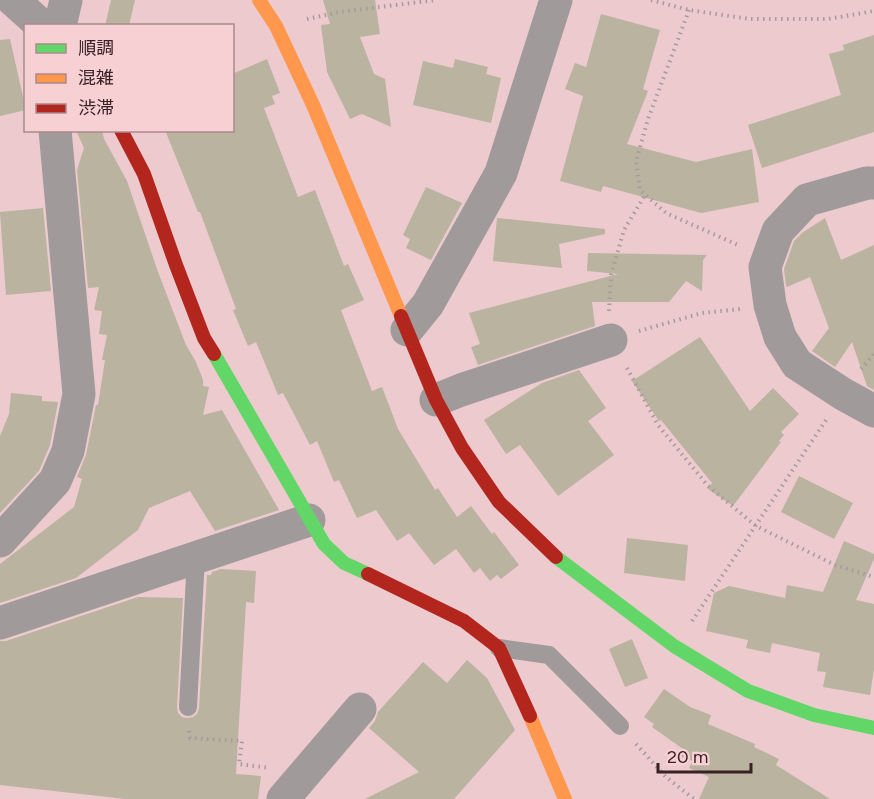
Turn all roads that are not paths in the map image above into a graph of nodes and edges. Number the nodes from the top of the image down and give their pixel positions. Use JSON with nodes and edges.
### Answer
{"nodes":[{"id":1,"x":13,"y":0,"type":"edge"},
{"id":2,"x":66,"y":0,"type":"edge"},
{"id":3,"x":259,"y":0,"type":"edge"},
{"id":4,"x":556,"y":0,"type":"edge"},
{"id":5,"x":40,"y":24,"type":"edge"},
{"id":6,"x":60,"y":24,"type":"edge"},
{"id":7,"x":55,"y":132,"type":"edge"},
{"id":8,"x":122,"y":132,"type":"edge"},
{"id":9,"x":874,"y":183,"type":"edge"},
{"id":10,"x":406,"y":330,"type":"junction"},
{"id":11,"x":611,"y":339,"type":"road end"},
{"id":12,"x":436,"y":399,"type":"junction"},
{"id":13,"x":874,"y":411,"type":"edge"},
{"id":14,"x":309,"y":520,"type":"junction"},
{"id":15,"x":0,"y":541,"type":"edge"},
{"id":16,"x":196,"y":558,"type":"junction"},
{"id":17,"x":0,"y":623,"type":"edge"},
{"id":18,"x":499,"y":648,"type":"junction"},
{"id":19,"x":188,"y":707,"type":"road end"},
{"id":20,"x":360,"y":708,"type":"dead end"},
{"id":21,"x":620,"y":726,"type":"road end"},
{"id":22,"x":874,"y":728,"type":"edge"},
{"id":23,"x":283,"y":799,"type":"edge"},
{"id":24,"x":565,"y":799,"type":"edge"}],
"edges":[{"from":1,"to":5,"type":"street"},
{"from":2,"to":6,"type":"street"},
{"from":3,"to":10,"type":"street"},
{"from":4,"to":10,"type":"street"},
{"from":7,"to":15,"type":"street"},
{"from":8,"to":14,"type":"street"},
{"from":9,"to":13,"type":"street"},
{"from":10,"to":12,"type":"street"},
{"from":11,"to":12,"type":"street"},
{"from":12,"to":22,"type":"street"},
{"from":14,"to":16,"type":"street"},
{"from":14,"to":18,"type":"street"},
{"from":16,"to":17,"type":"street"},
{"from":16,"to":19,"type":"lane"},
{"from":18,"to":21,"type":"lane"},
{"from":18,"to":24,"type":"street"},
{"from":20,"to":23,"type":"street"}]}
